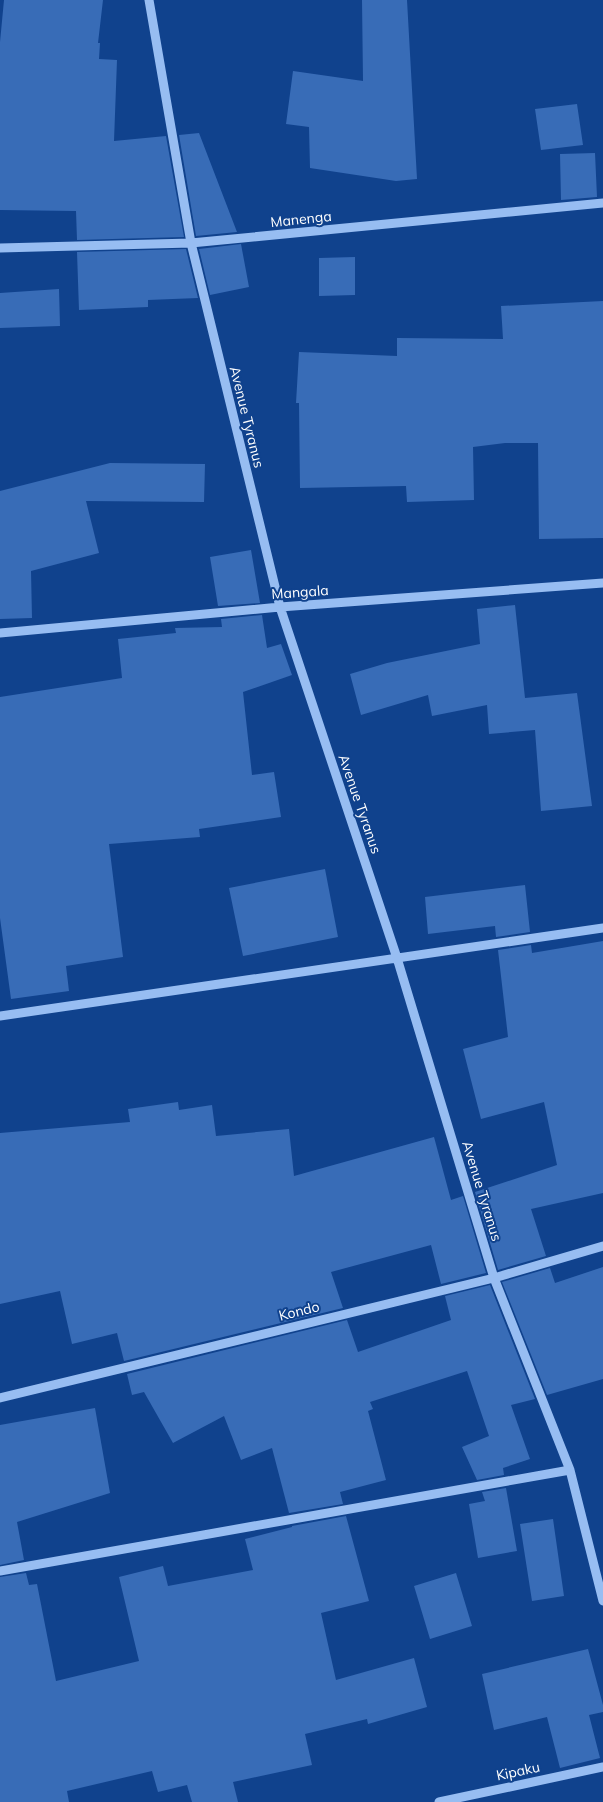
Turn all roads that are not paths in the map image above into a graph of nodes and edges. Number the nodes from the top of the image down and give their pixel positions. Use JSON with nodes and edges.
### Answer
{"nodes":[{"id":1,"x":149,"y":0,"type":"edge"},
{"id":2,"x":603,"y":203,"type":"edge"},
{"id":3,"x":191,"y":244,"type":"junction"},
{"id":4,"x":0,"y":248,"type":"edge"},
{"id":5,"x":603,"y":584,"type":"edge"},
{"id":6,"x":280,"y":607,"type":"junction"},
{"id":7,"x":0,"y":633,"type":"edge"},
{"id":8,"x":603,"y":928,"type":"edge"},
{"id":9,"x":397,"y":958,"type":"junction"},
{"id":10,"x":0,"y":1016,"type":"edge"},
{"id":11,"x":603,"y":1246,"type":"edge"},
{"id":12,"x":494,"y":1278,"type":"junction"},
{"id":13,"x":0,"y":1398,"type":"edge"},
{"id":14,"x":570,"y":1470,"type":"junction"},
{"id":15,"x":0,"y":1571,"type":"edge"},
{"id":16,"x":603,"y":1601,"type":"edge"},
{"id":17,"x":603,"y":1767,"type":"edge"},
{"id":18,"x":439,"y":1802,"type":"edge"}],
"edges":[{"from":1,"to":3,"type":"street","name":"Avenue Tyranus"},
{"from":2,"to":3,"type":"street","name":"Manenga"},
{"from":3,"to":4,"type":"street","name":"Manenga"},
{"from":3,"to":6,"type":"street","name":"Avenue Tyranus"},
{"from":5,"to":6,"type":"street","name":"Mangala"},
{"from":6,"to":7,"type":"street","name":"Mangala"},
{"from":6,"to":9,"type":"street","name":"Avenue Tyranus"},
{"from":8,"to":9,"type":"street"},
{"from":9,"to":10,"type":"street"},
{"from":9,"to":12,"type":"street","name":"Avenue Tyranus"},
{"from":11,"to":12,"type":"street","name":"Kondo"},
{"from":12,"to":13,"type":"street","name":"Kondo"},
{"from":12,"to":14,"type":"street","name":"Avenue Tyranus"},
{"from":14,"to":15,"type":"street"},
{"from":14,"to":16,"type":"street","name":"Avenue Tyranus"},
{"from":17,"to":18,"type":"street","name":"Kipaku"}]}
